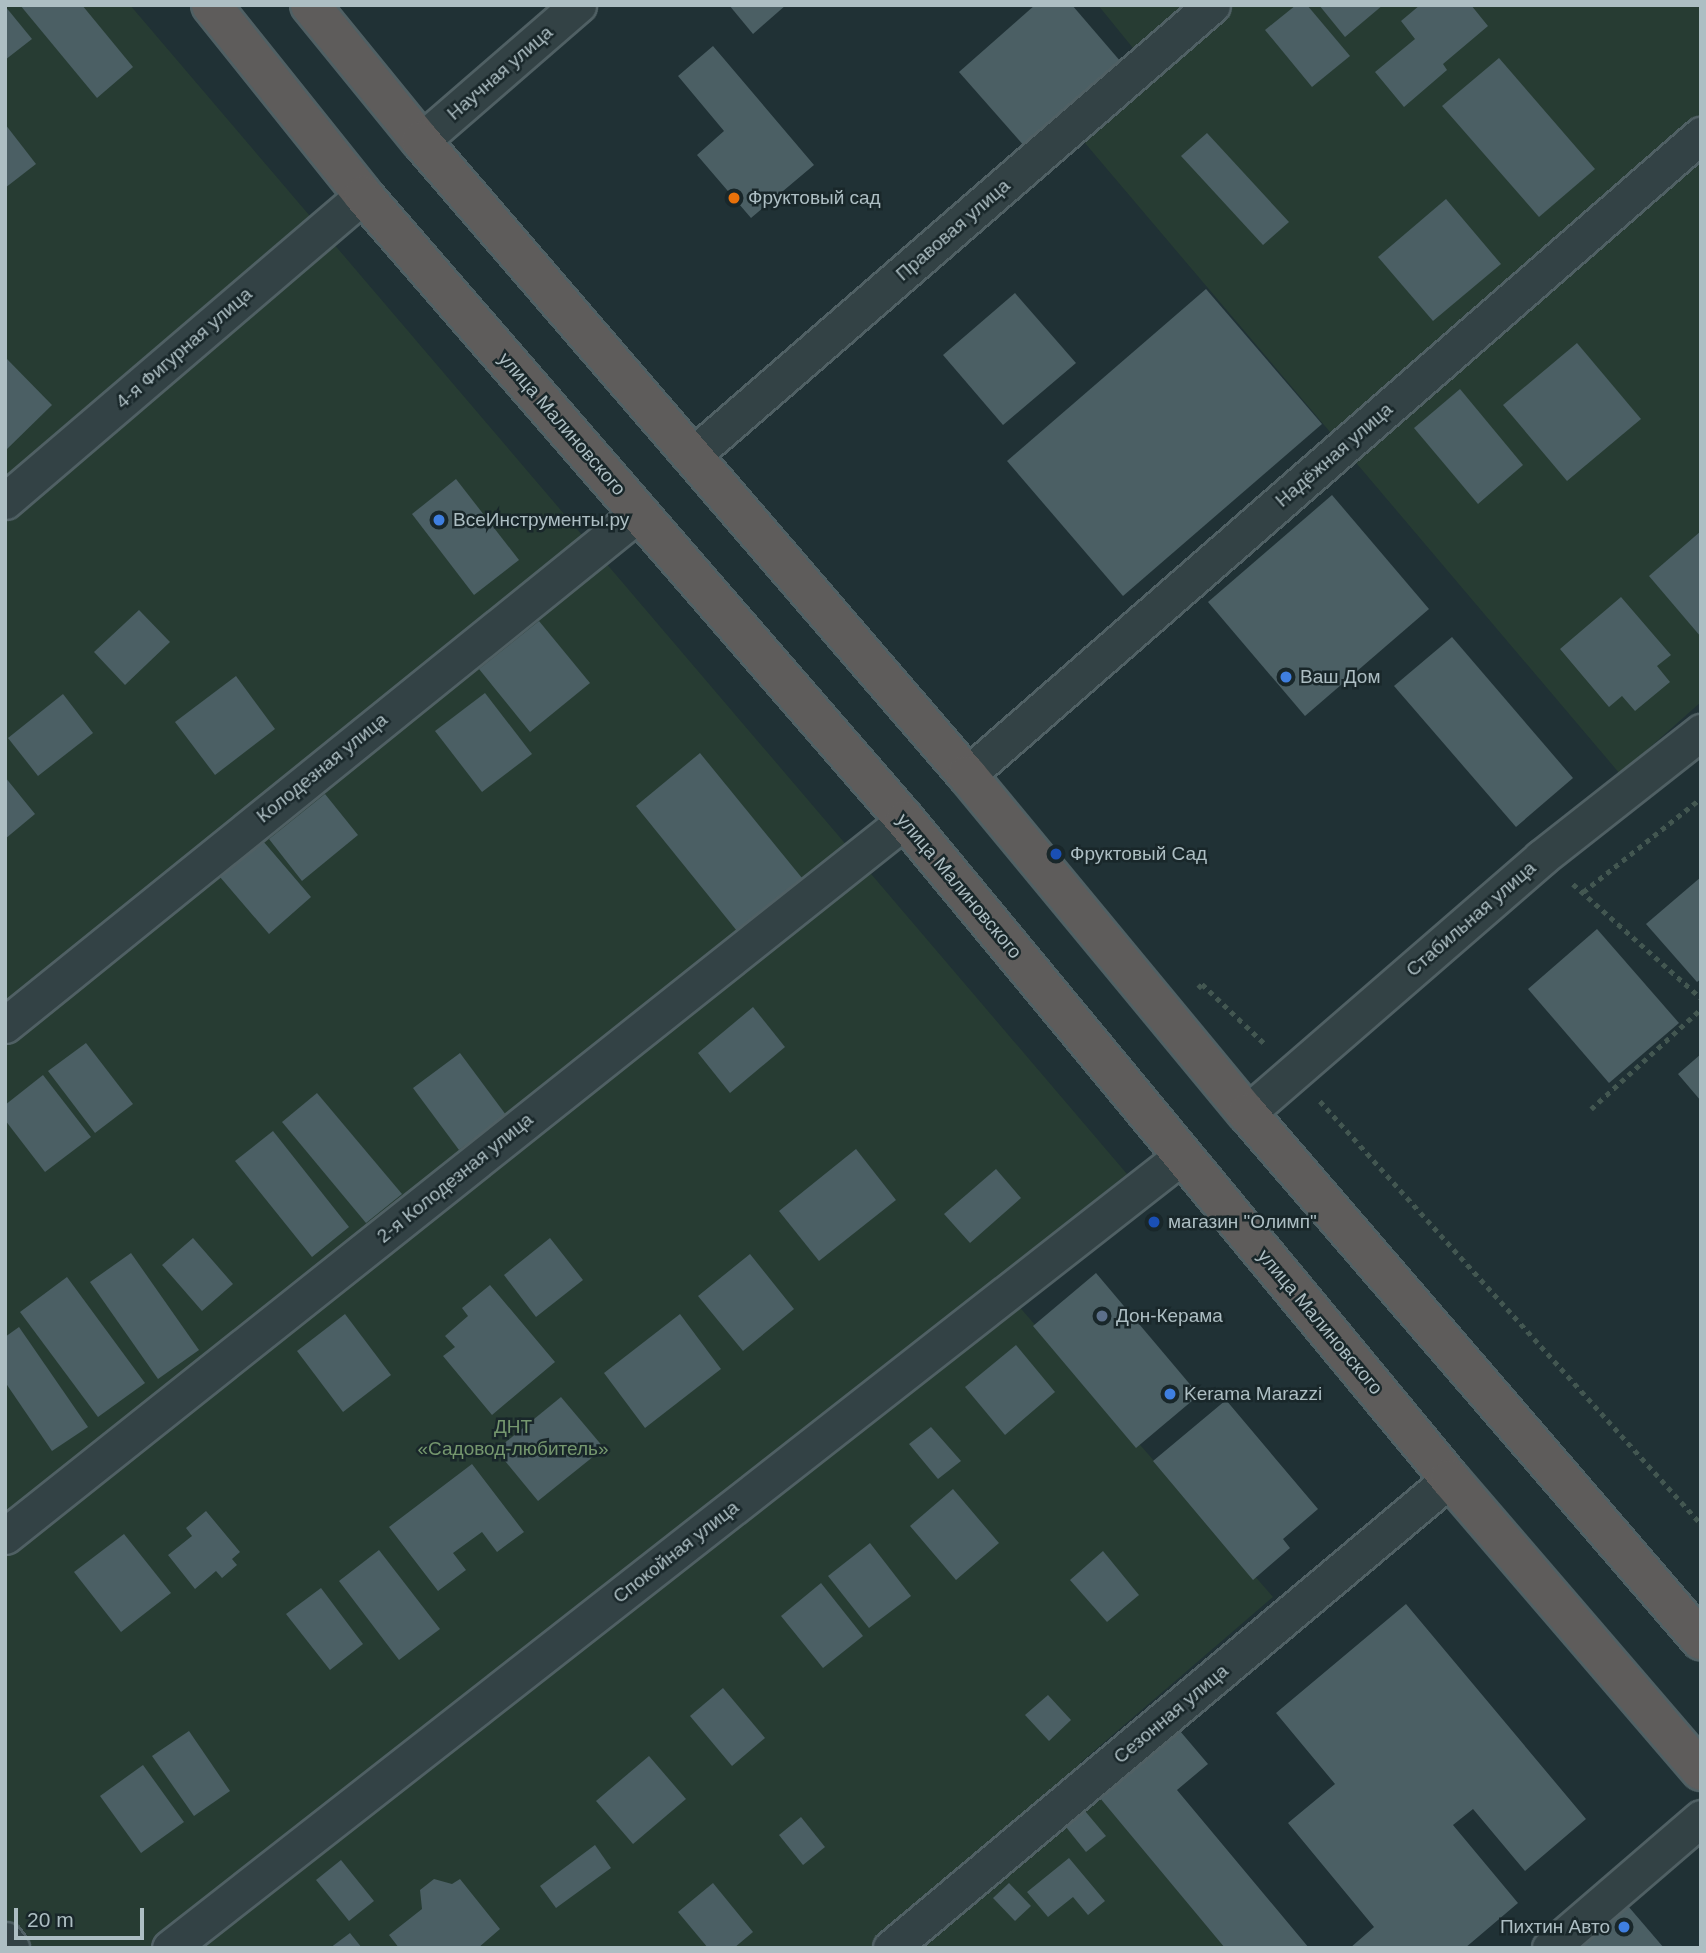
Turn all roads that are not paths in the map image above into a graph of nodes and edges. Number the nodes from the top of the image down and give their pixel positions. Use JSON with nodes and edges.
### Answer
{"nodes":[{"id":1,"x":211,"y":5,"type":"edge"},
{"id":2,"x":310,"y":5,"type":"edge"},
{"id":3,"x":579,"y":5,"type":"edge"},
{"id":4,"x":1212,"y":5,"type":"edge"},
{"id":5,"x":1701,"y":135,"type":"edge"},
{"id":6,"x":421,"y":141,"type":"junction"},
{"id":7,"x":363,"y":195,"type":"junction"},
{"id":8,"x":694,"y":455,"type":"junction"},
{"id":9,"x":5,"y":501,"type":"edge"},
{"id":10,"x":639,"y":513,"type":"junction"},
{"id":11,"x":1701,"y":732,"type":"edge"},
{"id":12,"x":967,"y":775,"type":"junction"},
{"id":13,"x":905,"y":820,"type":"junction"},
{"id":14,"x":5,"y":1025,"type":"edge"},
{"id":15,"x":1247,"y":1113,"type":"junction"},
{"id":16,"x":1182,"y":1156,"type":"junction"},
{"id":17,"x":1450,"y":1479,"type":"junction"},
{"id":18,"x":5,"y":1536,"type":"edge"},
{"id":19,"x":1701,"y":1640,"type":"edge"},
{"id":20,"x":1701,"y":1771,"type":"edge"},
{"id":21,"x":1701,"y":1818,"type":"edge"},
{"id":22,"x":5,"y":1940,"type":"edge"},
{"id":23,"x":11,"y":1948,"type":"edge"},
{"id":24,"x":170,"y":1948,"type":"edge"},
{"id":25,"x":891,"y":1948,"type":"edge"},
{"id":26,"x":1550,"y":1948,"type":"edge"}],
"edges":[{"from":1,"to":7,"type":"highway","name":"улица Малиновского"},
{"from":2,"to":6,"type":"highway"},
{"from":3,"to":6,"type":"street","name":"Научная улица"},
{"from":4,"to":8,"type":"street","name":"Правовая улица"},
{"from":5,"to":12,"type":"street","name":"Надёжная улица"},
{"from":6,"to":8,"type":"highway"},
{"from":7,"to":9,"type":"street","name":"4-я Фигурная улица"},
{"from":7,"to":10,"type":"highway","name":"улица Малиновского"},
{"from":8,"to":12,"type":"highway"},
{"from":10,"to":13,"type":"highway","name":"улица Малиновского"},
{"from":10,"to":14,"type":"street","name":"Колодезная улица"},
{"from":11,"to":15,"type":"street","name":"Стабильная улица"},
{"from":12,"to":15,"type":"highway"},
{"from":13,"to":16,"type":"highway","name":"улица Малиновского"},
{"from":13,"to":18,"type":"street","name":"2-я Колодезная улица"},
{"from":15,"to":19,"type":"highway"},
{"from":16,"to":17,"type":"highway","name":"улица Малиновского"},
{"from":16,"to":24,"type":"street","name":"Спокойная улица"},
{"from":17,"to":20,"type":"highway","name":"улица Малиновского"},
{"from":17,"to":25,"type":"street","name":"Сезонная улица"},
{"from":21,"to":26,"type":"street"},
{"from":22,"to":23,"type":"street"}]}
